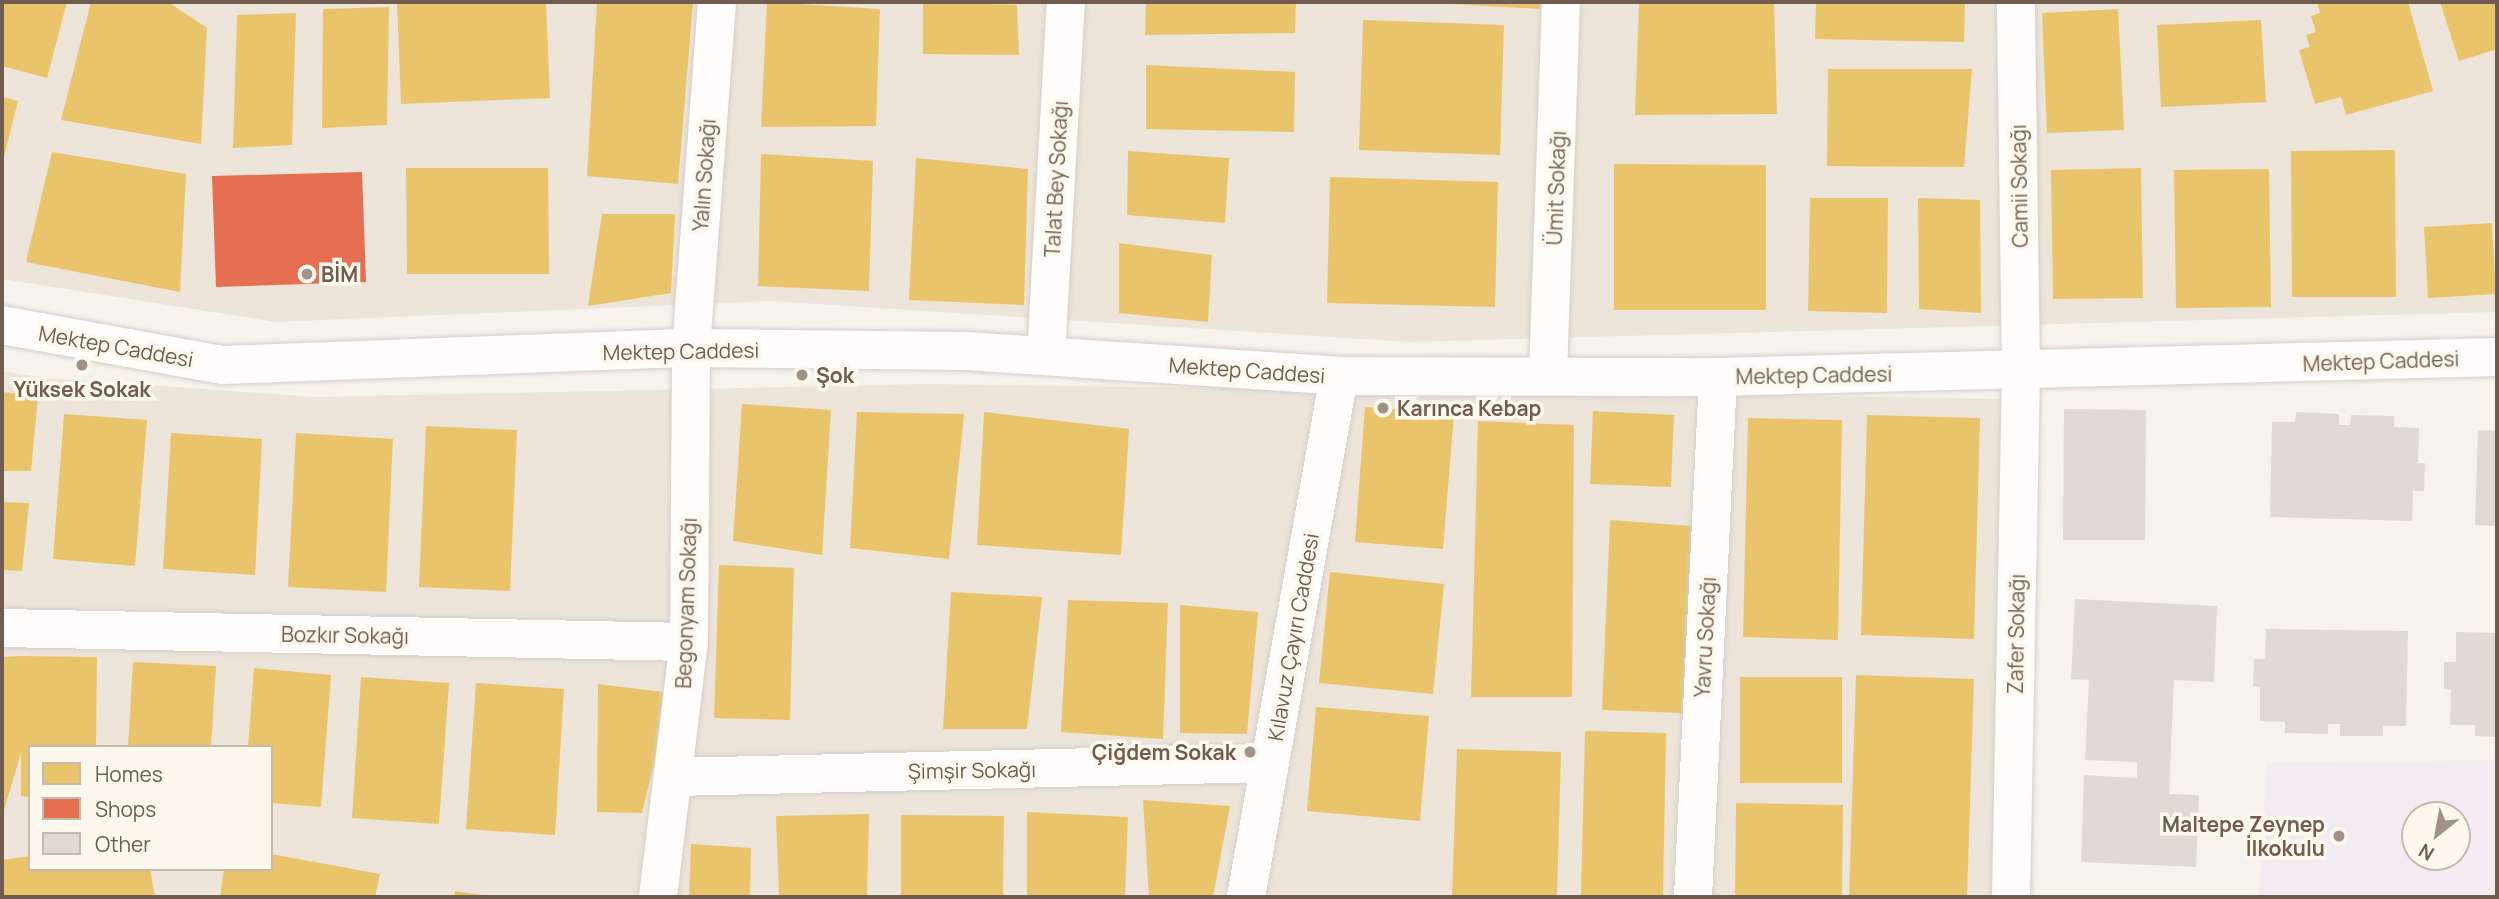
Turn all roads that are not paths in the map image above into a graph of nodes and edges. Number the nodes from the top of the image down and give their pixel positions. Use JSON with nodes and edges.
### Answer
{"nodes":[{"id":1,"x":716,"y":2,"type":"edge"},
{"id":2,"x":1066,"y":2,"type":"edge"},
{"id":3,"x":1561,"y":2,"type":"edge"},
{"id":4,"x":2016,"y":2,"type":"edge"},
{"id":5,"x":2,"y":325,"type":"edge"},
{"id":6,"x":691,"y":348,"type":"junction"},
{"id":7,"x":1046,"y":356,"type":"junction"},
{"id":8,"x":2497,"y":357,"type":"edge"},
{"id":9,"x":2021,"y":371,"type":"junction"},
{"id":10,"x":1548,"y":374,"type":"junction"},
{"id":11,"x":1339,"y":376,"type":"junction"},
{"id":12,"x":1718,"y":377,"type":"junction"},
{"id":13,"x":2,"y":628,"type":"edge"},
{"id":14,"x":689,"y":642,"type":"junction"},
{"id":15,"x":1270,"y":763,"type":"junction"},
{"id":16,"x":674,"y":777,"type":"junction"},
{"id":17,"x":658,"y":897,"type":"edge"},
{"id":18,"x":1246,"y":897,"type":"edge"},
{"id":19,"x":1693,"y":897,"type":"edge"},
{"id":20,"x":2011,"y":897,"type":"edge"}],
"edges":[{"from":1,"to":6,"type":"street","name":"Yalın Sokağı"},
{"from":2,"to":7,"type":"street","name":"Talat Bey Sokağı"},
{"from":3,"to":10,"type":"street","name":"Ümit Sokağı"},
{"from":4,"to":9,"type":"street","name":"Camii Sokağı"},
{"from":5,"to":6,"type":"street","name":"Mektep Caddesi"},
{"from":6,"to":7,"type":"street","name":"Mektep Caddesi"},
{"from":6,"to":14,"type":"street","name":"Begonyam Sokağı"},
{"from":7,"to":11,"type":"street","name":"Mektep Caddesi"},
{"from":8,"to":9,"type":"street","name":"Mektep Caddesi"},
{"from":9,"to":12,"type":"street","name":"Mektep Caddesi"},
{"from":9,"to":20,"type":"street","name":"Zafer Sokağı"},
{"from":10,"to":11,"type":"street","name":"Mektep Caddesi"},
{"from":10,"to":12,"type":"street","name":"Mektep Caddesi"},
{"from":11,"to":15,"type":"street","name":"Kılavuz Çayırı Caddesi"},
{"from":12,"to":19,"type":"street","name":"Yavru Sokağı"},
{"from":13,"to":14,"type":"street","name":"Bozkır Sokağı"},
{"from":14,"to":16,"type":"street","name":"Begonyam Sokağı"},
{"from":15,"to":16,"type":"street","name":"Şimşir Sokağı"},
{"from":15,"to":18,"type":"street","name":"Kılavuz Çayırı Caddesi"},
{"from":16,"to":17,"type":"street","name":"Begonyam Sokağı"}]}
